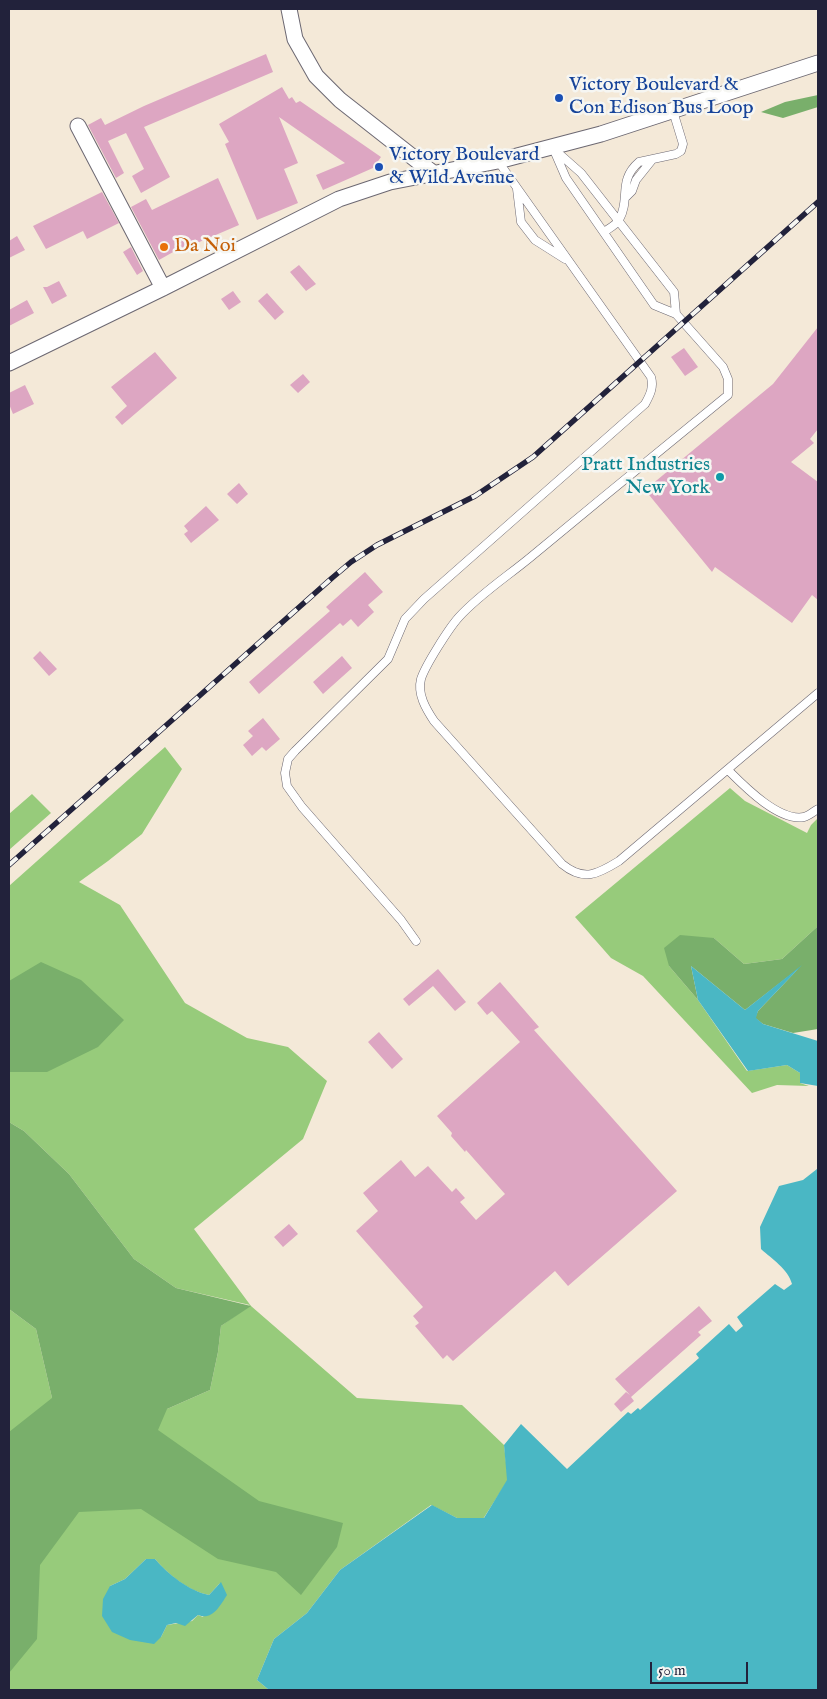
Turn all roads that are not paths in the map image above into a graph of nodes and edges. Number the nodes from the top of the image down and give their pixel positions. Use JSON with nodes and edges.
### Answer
{"nodes":[{"id":1,"x":289,"y":9,"type":"edge"},
{"id":2,"x":818,"y":63,"type":"edge"},
{"id":3,"x":673,"y":111,"type":"junction"},
{"id":4,"x":78,"y":126,"type":"dead end"},
{"id":5,"x":553,"y":148,"type":"junction"},
{"id":6,"x":498,"y":161,"type":"junction"},
{"id":7,"x":433,"y":173,"type":"junction"},
{"id":8,"x":516,"y":188,"type":"junction"},
{"id":9,"x":619,"y":221,"type":"junction"},
{"id":10,"x":604,"y":232,"type":"junction"},
{"id":11,"x":569,"y":261,"type":"junction"},
{"id":12,"x":163,"y":288,"type":"junction"},
{"id":13,"x":676,"y":314,"type":"junction"},
{"id":14,"x":9,"y":363,"type":"edge"},
{"id":15,"x":818,"y":692,"type":"edge"},
{"id":16,"x":728,"y":770,"type":"junction"},
{"id":17,"x":818,"y":809,"type":"edge"},
{"id":18,"x":416,"y":941,"type":"dead end"}],
"edges":[{"from":1,"to":7,"type":"street"},
{"from":2,"to":3,"type":"street"},
{"from":3,"to":5,"type":"street"},
{"from":3,"to":9,"type":"lane"},
{"from":4,"to":12,"type":"street"},
{"from":5,"to":6,"type":"street"},
{"from":5,"to":9,"type":"lane"},
{"from":5,"to":10,"type":"lane"},
{"from":6,"to":7,"type":"street"},
{"from":6,"to":8,"type":"lane"},
{"from":7,"to":12,"type":"street"},
{"from":8,"to":11,"type":"lane"},
{"from":8,"to":11,"type":"lane"},
{"from":9,"to":10,"type":"lane"},
{"from":9,"to":13,"type":"lane"},
{"from":10,"to":13,"type":"lane"},
{"from":11,"to":18,"type":"lane"},
{"from":12,"to":14,"type":"street"},
{"from":13,"to":16,"type":"lane"},
{"from":15,"to":16,"type":"lane"},
{"from":16,"to":17,"type":"lane"}]}
